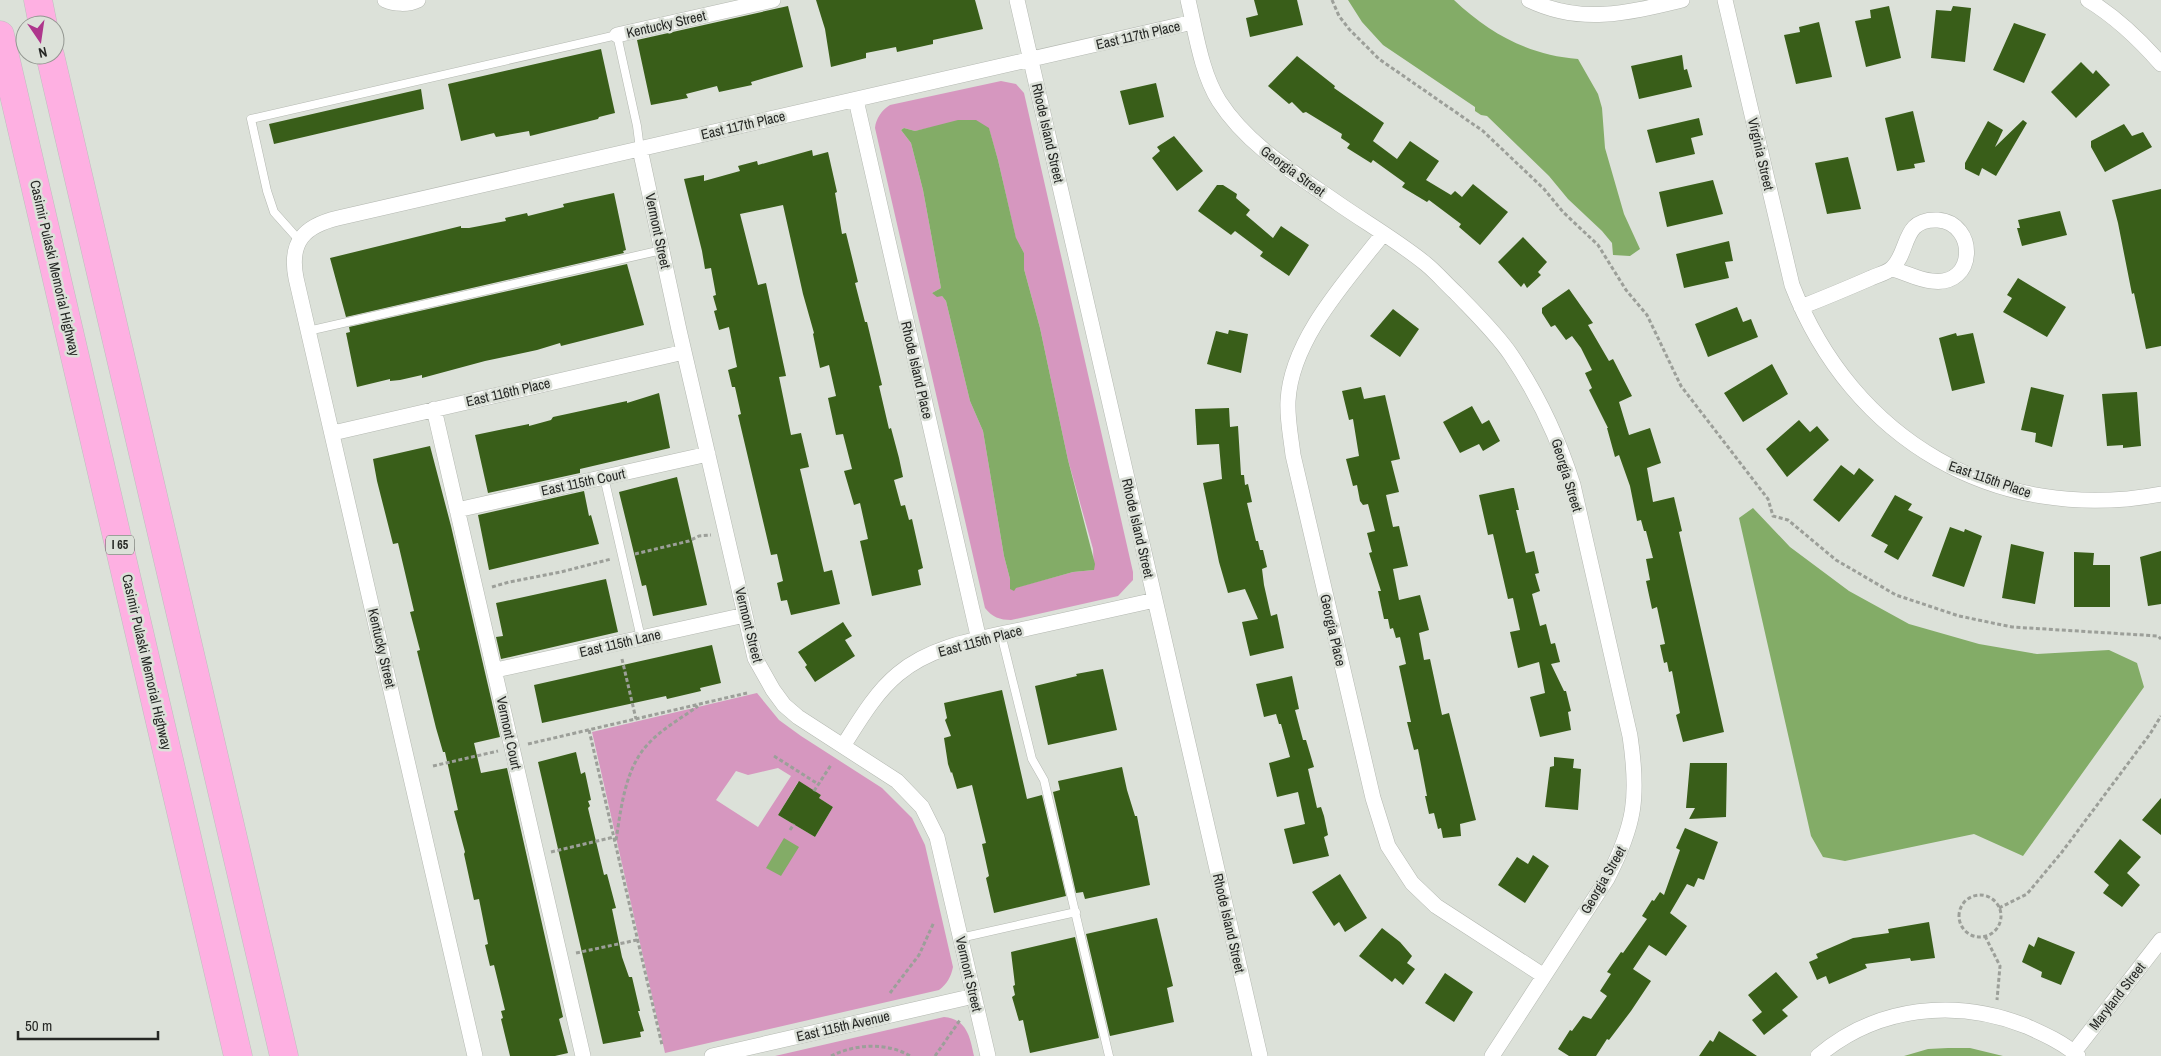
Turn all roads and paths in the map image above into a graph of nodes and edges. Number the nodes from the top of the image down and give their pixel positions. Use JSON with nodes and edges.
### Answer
{"nodes":[{"id":1,"x":38,"y":0,"type":"edge"},
{"id":2,"x":385,"y":0,"type":"edge"},
{"id":3,"x":418,"y":0,"type":"edge"},
{"id":4,"x":773,"y":0,"type":"edge"},
{"id":5,"x":1017,"y":0,"type":"edge"},
{"id":6,"x":1188,"y":0,"type":"edge"},
{"id":7,"x":1332,"y":0,"type":"edge"},
{"id":8,"x":1529,"y":0,"type":"edge"},
{"id":9,"x":1682,"y":0,"type":"edge"},
{"id":10,"x":1724,"y":0,"type":"edge"},
{"id":11,"x":2088,"y":0,"type":"edge"},
{"id":12,"x":42,"y":15,"type":"edge"},
{"id":13,"x":1193,"y":22,"type":"junction"},
{"id":14,"x":0,"y":35,"type":"edge"},
{"id":15,"x":617,"y":35,"type":"junction"},
{"id":16,"x":1031,"y":59,"type":"junction"},
{"id":17,"x":2161,"y":64,"type":"edge"},
{"id":18,"x":52,"y":65,"type":"edge"},
{"id":19,"x":856,"y":100,"type":"junction"},
{"id":20,"x":640,"y":149,"type":"junction"},
{"id":21,"x":1382,"y":234,"type":"junction"},
{"id":22,"x":300,"y":240,"type":"junction"},
{"id":23,"x":662,"y":250,"type":"junction"},
{"id":24,"x":1892,"y":269,"type":"junction"},
{"id":25,"x":1801,"y":307,"type":"junction"},
{"id":26,"x":308,"y":331,"type":"junction"},
{"id":27,"x":684,"y":352,"type":"junction"},
{"id":28,"x":434,"y":410,"type":"junction"},
{"id":29,"x":332,"y":433,"type":"junction"},
{"id":30,"x":708,"y":454,"type":"junction"},
{"id":31,"x":604,"y":477,"type":"junction"},
{"id":32,"x":2161,"y":494,"type":"edge"},
{"id":33,"x":457,"y":510,"type":"junction"},
{"id":34,"x":727,"y":535,"type":"junction"},
{"id":35,"x":622,"y":556,"type":"junction"},
{"id":36,"x":476,"y":590,"type":"junction"},
{"id":37,"x":1155,"y":600,"type":"junction"},
{"id":38,"x":745,"y":615,"type":"junction"},
{"id":39,"x":1002,"y":634,"type":"junction"},
{"id":40,"x":640,"y":638,"type":"junction"},
{"id":41,"x":2161,"y":639,"type":"edge"},
{"id":42,"x":979,"y":640,"type":"junction"},
{"id":43,"x":618,"y":644,"type":"junction"},
{"id":44,"x":496,"y":670,"type":"junction"},
{"id":45,"x":747,"y":694,"type":"dead end"},
{"id":46,"x":701,"y":704,"type":"junction"},
{"id":47,"x":2161,"y":716,"type":"edge"},
{"id":48,"x":636,"y":719,"type":"junction"},
{"id":49,"x":589,"y":730,"type":"junction"},
{"id":50,"x":843,"y":746,"type":"junction"},
{"id":51,"x":512,"y":748,"type":"junction"},
{"id":52,"x":774,"y":756,"type":"dead end"},
{"id":53,"x":830,"y":765,"type":"dead end"},
{"id":54,"x":433,"y":766,"type":"dead end"},
{"id":55,"x":818,"y":784,"type":"junction"},
{"id":56,"x":814,"y":791,"type":"dead end"},
{"id":57,"x":794,"y":824,"type":"dead end"},
{"id":58,"x":790,"y":830,"type":"dead end"},
{"id":59,"x":614,"y":837,"type":"junction"},
{"id":60,"x":615,"y":843,"type":"junction"},
{"id":61,"x":537,"y":855,"type":"junction"},
{"id":62,"x":1999,"y":908,"type":"junction"},
{"id":63,"x":1076,"y":912,"type":"junction"},
{"id":64,"x":934,"y":922,"type":"dead end"},
{"id":65,"x":1985,"y":936,"type":"junction"},
{"id":66,"x":960,"y":938,"type":"junction"},
{"id":67,"x":637,"y":940,"type":"junction"},
{"id":68,"x":2161,"y":940,"type":"edge"},
{"id":69,"x":560,"y":956,"type":"junction"},
{"id":70,"x":1544,"y":976,"type":"junction"},
{"id":71,"x":890,"y":993,"type":"dead end"},
{"id":72,"x":974,"y":996,"type":"junction"},
{"id":73,"x":1994,"y":1016,"type":"junction"},
{"id":74,"x":960,"y":1020,"type":"dead end"},
{"id":75,"x":662,"y":1045,"type":"dead end"},
{"id":76,"x":2076,"y":1054,"type":"edge"},
{"id":77,"x":238,"y":1056,"type":"edge"},
{"id":78,"x":284,"y":1056,"type":"edge"},
{"id":79,"x":475,"y":1056,"type":"edge"},
{"id":80,"x":583,"y":1056,"type":"edge"},
{"id":81,"x":715,"y":1056,"type":"edge"},
{"id":82,"x":831,"y":1056,"type":"edge"},
{"id":83,"x":910,"y":1056,"type":"edge"},
{"id":84,"x":935,"y":1056,"type":"edge"},
{"id":85,"x":988,"y":1056,"type":"edge"},
{"id":86,"x":1109,"y":1056,"type":"edge"},
{"id":87,"x":1260,"y":1056,"type":"edge"},
{"id":88,"x":1492,"y":1056,"type":"edge"},
{"id":89,"x":1818,"y":1056,"type":"edge"}],
"edges":[{"from":1,"to":12,"type":"highway"},
{"from":2,"to":3,"type":"street"},
{"from":4,"to":15,"type":"street","name":"Kentucky Street"},
{"from":5,"to":16,"type":"street","name":"Rhode Island Street"},
{"from":6,"to":13,"type":"street","name":"Georgia Street"},
{"from":7,"to":41,"type":"path"},
{"from":8,"to":9,"type":"street"},
{"from":10,"to":25,"type":"street","name":"Virginia Street"},
{"from":11,"to":17,"type":"street"},
{"from":13,"to":16,"type":"street","name":"East 117th Place"},
{"from":13,"to":21,"type":"street","name":"Georgia Street"},
{"from":14,"to":77,"type":"highway","name":"Casimir Pulaski Memorial Highway","number":"I 65"},
{"from":15,"to":20,"type":"lane"},
{"from":15,"to":22,"type":"lane"},
{"from":16,"to":19,"type":"street","name":"East 117th Place"},
{"from":16,"to":37,"type":"street","name":"Rhode Island Street"},
{"from":18,"to":78,"type":"highway"},
{"from":19,"to":20,"type":"street","name":"East 117th Place"},
{"from":19,"to":42,"type":"street","name":"Rhode Island Place"},
{"from":20,"to":22,"type":"street","name":"East 117th Place"},
{"from":20,"to":23,"type":"street","name":"Vermont Street"},
{"from":21,"to":70,"type":"street","name":"Georgia Street"},
{"from":21,"to":70,"type":"street","name":"Georgia Place"},
{"from":22,"to":26,"type":"street","name":"Kentucky Street"},
{"from":23,"to":26,"type":"lane"},
{"from":23,"to":27,"type":"street","name":"Vermont Street"},
{"from":24,"to":24,"type":"street"},
{"from":24,"to":25,"type":"street"},
{"from":25,"to":32,"type":"street","name":"East 115th Place"},
{"from":26,"to":29,"type":"street","name":"Kentucky Street"},
{"from":27,"to":28,"type":"street","name":"East 116th Place"},
{"from":27,"to":30,"type":"street","name":"Vermont Street"},
{"from":28,"to":29,"type":"street","name":"East 116th Place"},
{"from":28,"to":33,"type":"street","name":"Vermont Court"},
{"from":29,"to":79,"type":"street","name":"Kentucky Street"},
{"from":30,"to":31,"type":"street","name":"East 115th Court"},
{"from":30,"to":34,"type":"street","name":"Vermont Street"},
{"from":31,"to":33,"type":"street","name":"East 115th Court"},
{"from":31,"to":35,"type":"lane"},
{"from":33,"to":36,"type":"street","name":"Vermont Court"},
{"from":34,"to":35,"type":"path"},
{"from":34,"to":38,"type":"street","name":"Vermont Street"},
{"from":35,"to":36,"type":"path"},
{"from":35,"to":40,"type":"lane"},
{"from":36,"to":44,"type":"street","name":"Vermont Court"},
{"from":37,"to":39,"type":"street","name":"East 115th Place"},
{"from":37,"to":87,"type":"street","name":"Rhode Island Street"},
{"from":38,"to":40,"type":"street","name":"East 115th Lane"},
{"from":38,"to":50,"type":"street","name":"Vermont Street"},
{"from":39,"to":42,"type":"street","name":"East 115th Place"},
{"from":39,"to":63,"type":"lane"},
{"from":40,"to":43,"type":"street","name":"East 115th Lane"},
{"from":42,"to":50,"type":"street","name":"East 115th Place"},
{"from":43,"to":44,"type":"street","name":"East 115th Lane"},
{"from":43,"to":48,"type":"path"},
{"from":44,"to":51,"type":"street","name":"Vermont Court"},
{"from":45,"to":46,"type":"path"},
{"from":46,"to":48,"type":"path"},
{"from":46,"to":60,"type":"path"},
{"from":47,"to":62,"type":"path"},
{"from":48,"to":49,"type":"path"},
{"from":49,"to":51,"type":"path"},
{"from":49,"to":59,"type":"path"},
{"from":50,"to":66,"type":"street","name":"Vermont Street"},
{"from":51,"to":54,"type":"path"},
{"from":51,"to":61,"type":"street","name":"Vermont Court"},
{"from":52,"to":55,"type":"path"},
{"from":53,"to":55,"type":"path"},
{"from":55,"to":56,"type":"path"},
{"from":57,"to":58,"type":"path"},
{"from":59,"to":60,"type":"path"},
{"from":59,"to":61,"type":"path"},
{"from":60,"to":67,"type":"path"},
{"from":61,"to":69,"type":"street","name":"Vermont Court"},
{"from":62,"to":65,"type":"path"},
{"from":62,"to":65,"type":"path"},
{"from":63,"to":66,"type":"lane"},
{"from":63,"to":86,"type":"lane"},
{"from":64,"to":71,"type":"path"},
{"from":65,"to":73,"type":"path"},
{"from":66,"to":72,"type":"street","name":"Vermont Street"},
{"from":67,"to":69,"type":"path"},
{"from":67,"to":75,"type":"path"},
{"from":68,"to":76,"type":"street","name":"Maryland Street"},
{"from":69,"to":80,"type":"street","name":"Vermont Court"},
{"from":70,"to":88,"type":"street","name":"Georgia Street"},
{"from":72,"to":81,"type":"street","name":"East 115th Avenue"},
{"from":72,"to":85,"type":"street","name":"Vermont Street"},
{"from":73,"to":76,"type":"street"},
{"from":73,"to":89,"type":"street"},
{"from":74,"to":84,"type":"path"},
{"from":82,"to":83,"type":"path"}]}
